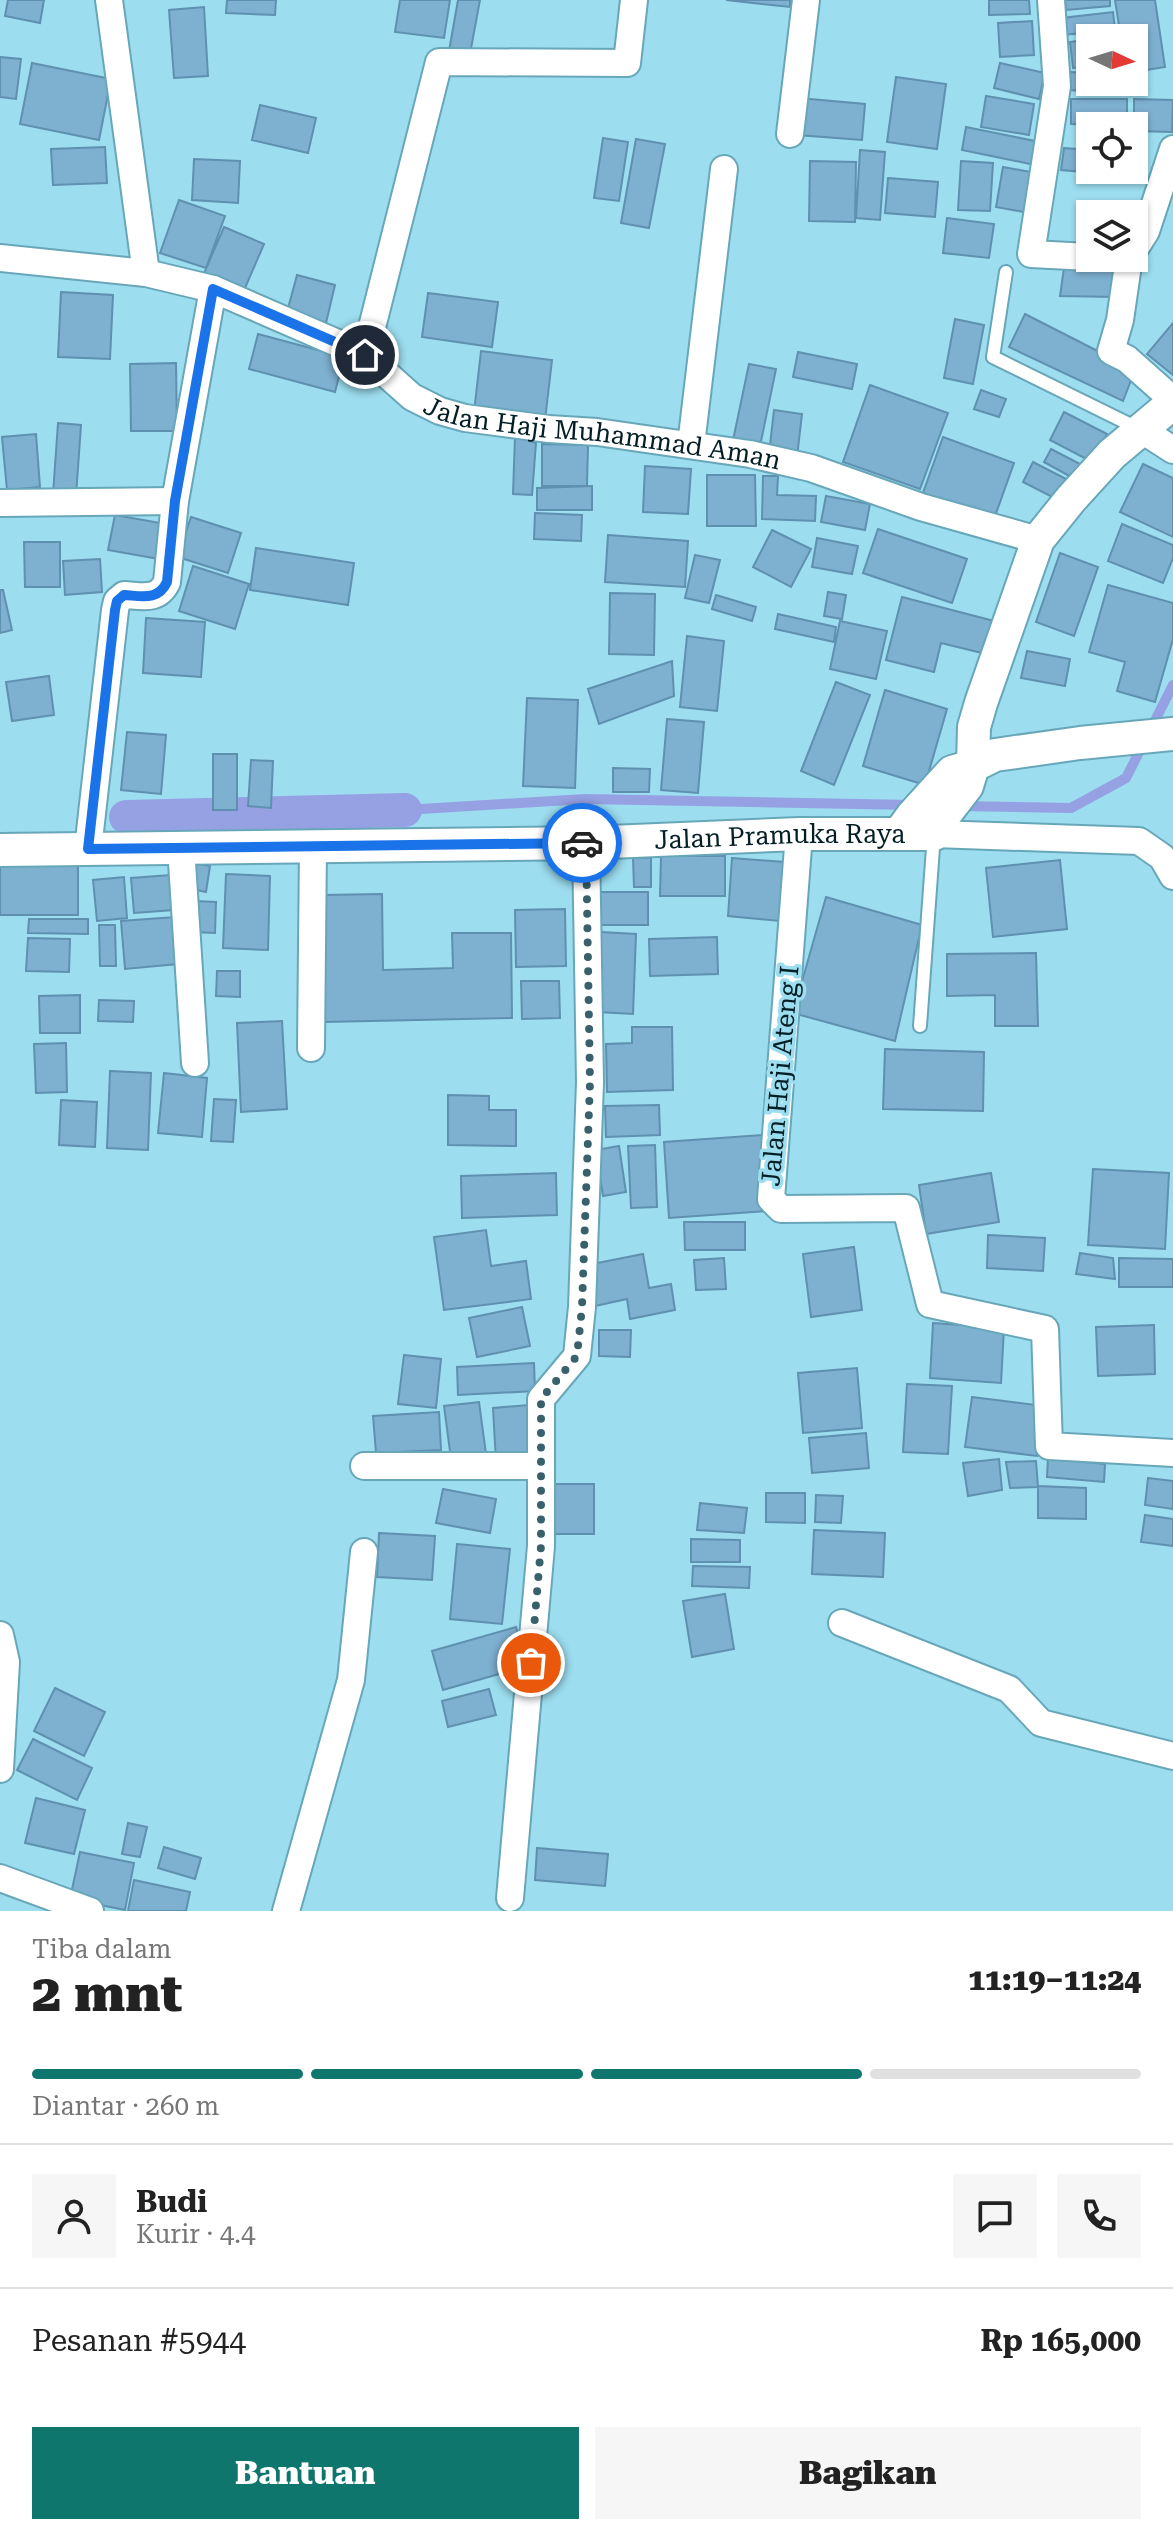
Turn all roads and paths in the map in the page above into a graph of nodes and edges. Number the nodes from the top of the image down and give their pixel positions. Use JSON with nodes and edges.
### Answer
{"nodes":[{"id":1,"x":109,"y":0,"type":"edge"},
{"id":2,"x":634,"y":0,"type":"edge"},
{"id":3,"x":806,"y":0,"type":"edge"},
{"id":4,"x":1051,"y":0,"type":"edge"},
{"id":5,"x":790,"y":134,"type":"dead end"},
{"id":6,"x":1173,"y":149,"type":"edge"},
{"id":7,"x":724,"y":169,"type":"dead end"},
{"id":8,"x":1148,"y":225,"type":"edge"},
{"id":9,"x":1076,"y":256,"type":"edge"},
{"id":10,"x":0,"y":258,"type":"edge"},
{"id":11,"x":1006,"y":272,"type":"dead end"},
{"id":12,"x":1123,"y":272,"type":"edge"},
{"id":13,"x":146,"y":273,"type":"junction"},
{"id":14,"x":213,"y":289,"type":"junction"},
{"id":15,"x":365,"y":355,"type":"junction"},
{"id":16,"x":1173,"y":402,"type":"edge"},
{"id":17,"x":1142,"y":430,"type":"junction"},
{"id":18,"x":691,"y":445,"type":"junction"},
{"id":19,"x":1173,"y":450,"type":"edge"},
{"id":20,"x":175,"y":501,"type":"junction"},
{"id":21,"x":0,"y":503,"type":"edge"},
{"id":22,"x":1038,"y":540,"type":"junction"},
{"id":23,"x":1172,"y":734,"type":"edge"},
{"id":24,"x":964,"y":775,"type":"junction"},
{"id":25,"x":922,"y":825,"type":"junction"},
{"id":26,"x":799,"y":834,"type":"junction"},
{"id":27,"x":586,"y":843,"type":"junction"},
{"id":28,"x":313,"y":846,"type":"junction"},
{"id":29,"x":181,"y":847,"type":"junction"},
{"id":30,"x":88,"y":849,"type":"junction"},
{"id":31,"x":0,"y":850,"type":"edge"},
{"id":32,"x":1173,"y":876,"type":"edge"},
{"id":33,"x":920,"y":1026,"type":"dead end"},
{"id":34,"x":311,"y":1048,"type":"dead end"},
{"id":35,"x":195,"y":1063,"type":"dead end"},
{"id":36,"x":1173,"y":1453,"type":"edge"},
{"id":37,"x":364,"y":1466,"type":"dead end"},
{"id":38,"x":540,"y":1466,"type":"junction"},
{"id":39,"x":364,"y":1552,"type":"dead end"},
{"id":40,"x":842,"y":1623,"type":"dead end"},
{"id":41,"x":0,"y":1635,"type":"edge"},
{"id":42,"x":1173,"y":1756,"type":"edge"},
{"id":43,"x":0,"y":1769,"type":"edge"},
{"id":44,"x":0,"y":1878,"type":"edge"},
{"id":45,"x":510,"y":1898,"type":"dead end"},
{"id":46,"x":90,"y":1911,"type":"edge"},
{"id":47,"x":286,"y":1911,"type":"edge"}],
"edges":[{"from":1,"to":13,"type":"street"},
{"from":2,"to":15,"type":"street"},
{"from":3,"to":5,"type":"street"},
{"from":4,"to":9,"type":"street"},
{"from":6,"to":8,"type":"street"},
{"from":7,"to":18,"type":"street"},
{"from":10,"to":13,"type":"street","name":"Jalan Haji Muhammad Aman"},
{"from":11,"to":17,"type":"lane"},
{"from":12,"to":16,"type":"street"},
{"from":13,"to":14,"type":"street","name":"Jalan Haji Muhammad Aman"},
{"from":14,"to":15,"type":"street","name":"Jalan Haji Muhammad Aman"},
{"from":14,"to":20,"type":"street"},
{"from":15,"to":18,"type":"street","name":"Jalan Haji Muhammad Aman"},
{"from":16,"to":17,"type":"street"},
{"from":17,"to":19,"type":"street"},
{"from":17,"to":22,"type":"street"},
{"from":18,"to":22,"type":"street","name":"Jalan Haji Muhammad Aman"},
{"from":20,"to":21,"type":"street"},
{"from":20,"to":30,"type":"street"},
{"from":22,"to":24,"type":"street"},
{"from":23,"to":24,"type":"street"},
{"from":24,"to":25,"type":"street"},
{"from":25,"to":26,"type":"street","name":"Jalan Pramuka Raya"},
{"from":25,"to":32,"type":"street"},
{"from":25,"to":33,"type":"lane"},
{"from":26,"to":27,"type":"street","name":"Jalan Pramuka Raya"},
{"from":26,"to":36,"type":"street","name":"Jalan Haji Ateng I"},
{"from":27,"to":28,"type":"street","name":"Jalan Pramuka Raya"},
{"from":27,"to":38,"type":"street"},
{"from":28,"to":29,"type":"street","name":"Jalan Pramuka Raya"},
{"from":28,"to":34,"type":"street"},
{"from":29,"to":30,"type":"street","name":"Jalan Pramuka Raya"},
{"from":29,"to":35,"type":"street"},
{"from":30,"to":31,"type":"street","name":"Jalan Pramuka Raya"},
{"from":37,"to":38,"type":"street"},
{"from":38,"to":45,"type":"street"},
{"from":39,"to":47,"type":"street"},
{"from":40,"to":42,"type":"street"},
{"from":41,"to":43,"type":"street"},
{"from":44,"to":46,"type":"street"}]}
